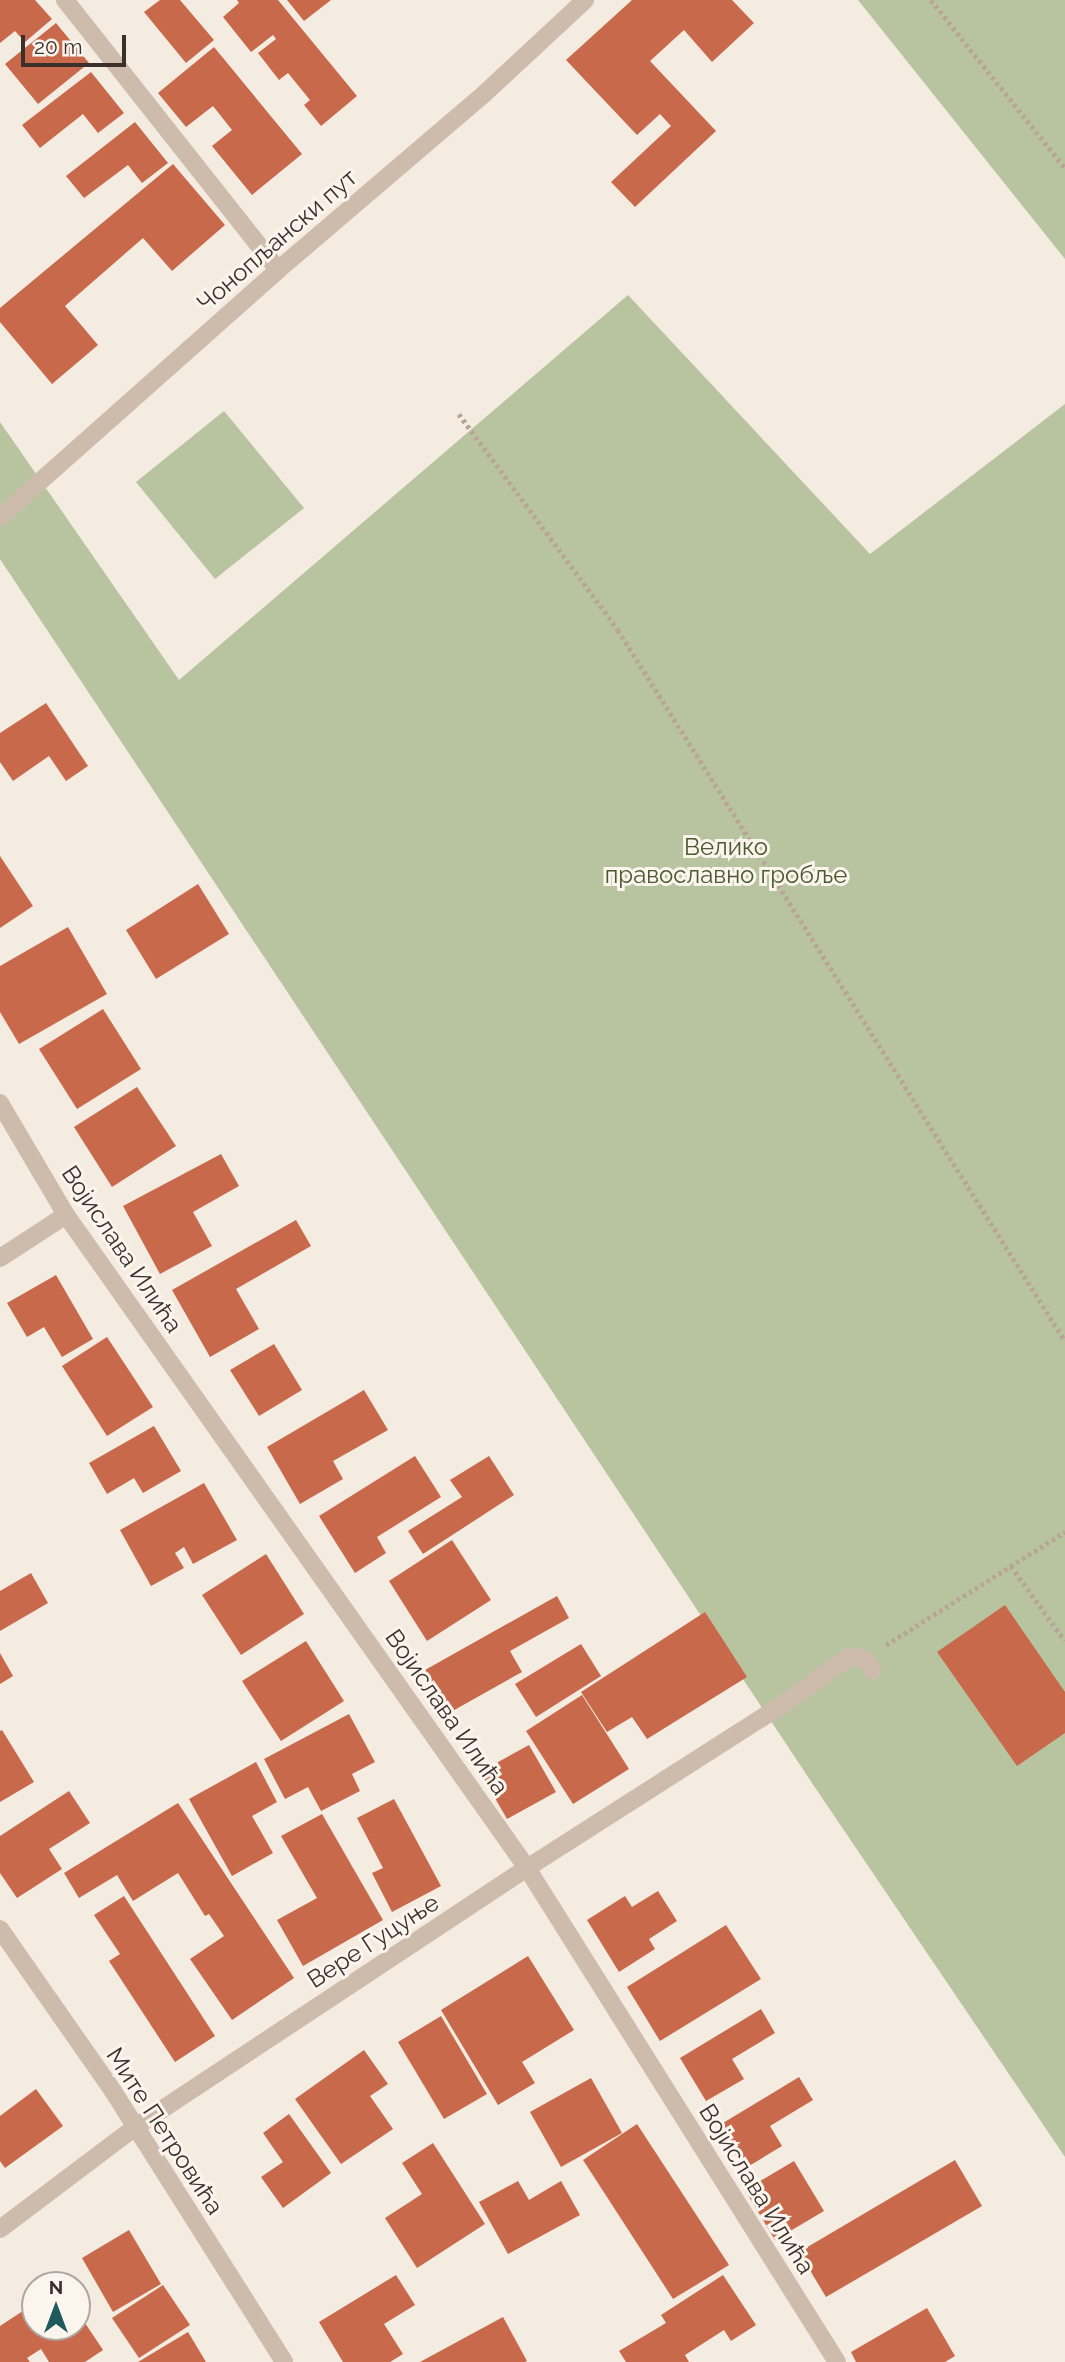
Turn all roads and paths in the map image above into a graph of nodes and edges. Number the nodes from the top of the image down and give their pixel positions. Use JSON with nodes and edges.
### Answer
{"nodes":[{"id":1,"x":65,"y":0,"type":"edge"},
{"id":2,"x":585,"y":0,"type":"edge"},
{"id":3,"x":931,"y":0,"type":"edge"},
{"id":4,"x":1065,"y":169,"type":"edge"},
{"id":5,"x":278,"y":270,"type":"junction"},
{"id":6,"x":459,"y":414,"type":"dead end"},
{"id":7,"x":0,"y":517,"type":"edge"},
{"id":8,"x":0,"y":1103,"type":"edge"},
{"id":9,"x":65,"y":1215,"type":"junction"},
{"id":10,"x":0,"y":1258,"type":"edge"},
{"id":11,"x":1065,"y":1341,"type":"edge"},
{"id":12,"x":1065,"y":1532,"type":"edge"},
{"id":13,"x":1011,"y":1566,"type":"junction"},
{"id":14,"x":1065,"y":1641,"type":"edge"},
{"id":15,"x":869,"y":1665,"type":"joint"},
{"id":16,"x":527,"y":1868,"type":"junction"},
{"id":17,"x":0,"y":1929,"type":"edge"},
{"id":18,"x":134,"y":2128,"type":"junction"},
{"id":19,"x":0,"y":2229,"type":"edge"},
{"id":20,"x":284,"y":2362,"type":"edge"},
{"id":21,"x":837,"y":2362,"type":"edge"}],
"edges":[{"from":1,"to":5,"type":"street"},
{"from":2,"to":5,"type":"street","name":"Чонопљански пут"},
{"from":3,"to":4,"type":"path"},
{"from":5,"to":7,"type":"street","name":"Чонопљански пут"},
{"from":6,"to":11,"type":"path"},
{"from":8,"to":9,"type":"street","name":"Војислава Илића"},
{"from":9,"to":10,"type":"street"},
{"from":9,"to":16,"type":"street","name":"Војислава Илића"},
{"from":12,"to":13,"type":"path"},
{"from":13,"to":14,"type":"path"},
{"from":13,"to":15,"type":"path"},
{"from":15,"to":16,"type":"street","name":"Вере Гуцуње"},
{"from":16,"to":18,"type":"street","name":"Вере Гуцуње"},
{"from":16,"to":21,"type":"street","name":"Војислава Илића"},
{"from":17,"to":18,"type":"street","name":"Мите Петровића"},
{"from":18,"to":19,"type":"street","name":"Вере Гуцуње"},
{"from":18,"to":20,"type":"street","name":"Мите Петровића"}]}
